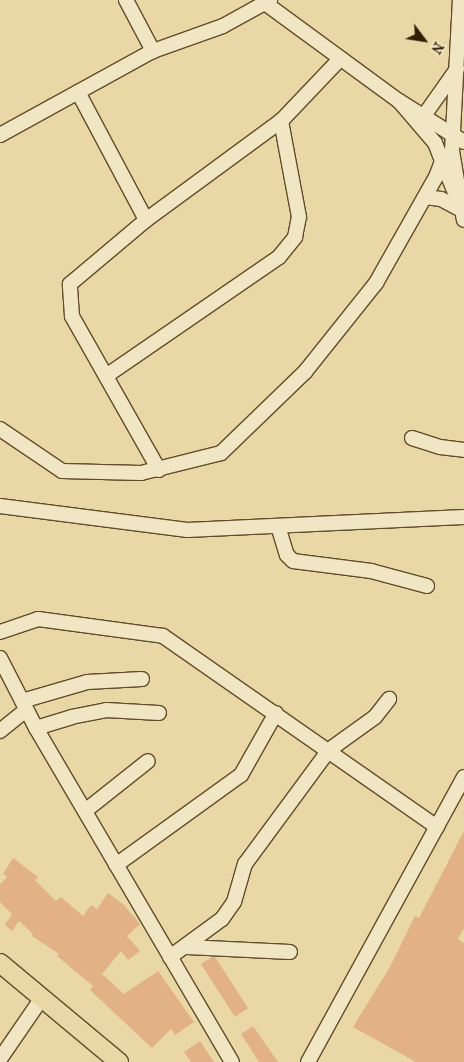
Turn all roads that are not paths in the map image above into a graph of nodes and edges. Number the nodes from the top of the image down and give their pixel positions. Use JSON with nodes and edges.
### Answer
{"nodes":[{"id":1,"x":126,"y":0,"type":"edge"},
{"id":2,"x":460,"y":0,"type":"edge"},
{"id":3,"x":268,"y":1,"type":"edge"},
{"id":4,"x":153,"y":51,"type":"junction"},
{"id":5,"x":340,"y":59,"type":"junction"},
{"id":6,"x":457,"y":68,"type":"junction"},
{"id":7,"x":78,"y":92,"type":"junction"},
{"id":8,"x":399,"y":101,"type":"junction"},
{"id":9,"x":423,"y":117,"type":"junction"},
{"id":10,"x":282,"y":121,"type":"junction"},
{"id":11,"x":2,"y":132,"type":"edge"},
{"id":12,"x":458,"y":139,"type":"edge"},
{"id":13,"x":442,"y":161,"type":"junction"},
{"id":14,"x":425,"y":197,"type":"junction"},
{"id":15,"x":463,"y":215,"type":"edge"},
{"id":16,"x":146,"y":220,"type":"junction"},
{"id":17,"x":106,"y":376,"type":"junction"},
{"id":18,"x":0,"y":429,"type":"edge"},
{"id":19,"x":412,"y":438,"type":"dead end"},
{"id":20,"x":464,"y":450,"type":"edge"},
{"id":21,"x":159,"y":470,"type":"junction"},
{"id":22,"x":0,"y":506,"type":"edge"},
{"id":23,"x":464,"y":517,"type":"edge"},
{"id":24,"x":278,"y":526,"type":"junction"},
{"id":25,"x":426,"y":586,"type":"dead end"},
{"id":26,"x":0,"y":632,"type":"edge"},
{"id":27,"x":0,"y":658,"type":"edge"},
{"id":28,"x":142,"y":679,"type":"dead end"},
{"id":29,"x":389,"y":699,"type":"dead end"},
{"id":30,"x":24,"y":706,"type":"junction"},
{"id":31,"x":159,"y":713,"type":"dead end"},
{"id":32,"x":276,"y":713,"type":"junction"},
{"id":33,"x":36,"y":728,"type":"junction"},
{"id":34,"x":0,"y":731,"type":"edge"},
{"id":35,"x":329,"y":750,"type":"junction"},
{"id":36,"x":148,"y":761,"type":"dead end"},
{"id":37,"x":464,"y":777,"type":"edge"},
{"id":38,"x":85,"y":811,"type":"junction"},
{"id":39,"x":437,"y":827,"type":"junction"},
{"id":40,"x":116,"y":865,"type":"junction"},
{"id":41,"x":187,"y":947,"type":"junction"},
{"id":42,"x":290,"y":952,"type":"dead end"},
{"id":43,"x":170,"y":958,"type":"junction"},
{"id":44,"x":0,"y":963,"type":"edge"},
{"id":45,"x":42,"y":998,"type":"junction"},
{"id":46,"x":0,"y":1059,"type":"edge"},
{"id":47,"x":119,"y":1062,"type":"edge"},
{"id":48,"x":232,"y":1062,"type":"edge"},
{"id":49,"x":308,"y":1062,"type":"edge"}],
"edges":[{"from":1,"to":4,"type":"street"},
{"from":2,"to":6,"type":"street"},
{"from":3,"to":4,"type":"street"},
{"from":3,"to":5,"type":"street"},
{"from":4,"to":7,"type":"street"},
{"from":5,"to":8,"type":"street"},
{"from":5,"to":10,"type":"street"},
{"from":6,"to":9,"type":"street"},
{"from":6,"to":12,"type":"street"},
{"from":7,"to":11,"type":"street"},
{"from":7,"to":16,"type":"street"},
{"from":8,"to":9,"type":"street"},
{"from":8,"to":13,"type":"street"},
{"from":9,"to":12,"type":"street"},
{"from":10,"to":16,"type":"street"},
{"from":10,"to":17,"type":"street"},
{"from":12,"to":15,"type":"street"},
{"from":13,"to":14,"type":"street"},
{"from":13,"to":15,"type":"street"},
{"from":14,"to":15,"type":"street"},
{"from":14,"to":21,"type":"street"},
{"from":16,"to":17,"type":"street"},
{"from":17,"to":21,"type":"street"},
{"from":18,"to":21,"type":"street"},
{"from":19,"to":20,"type":"street"},
{"from":22,"to":24,"type":"street"},
{"from":23,"to":24,"type":"street"},
{"from":24,"to":25,"type":"street"},
{"from":26,"to":32,"type":"street"},
{"from":27,"to":30,"type":"street"},
{"from":28,"to":30,"type":"street"},
{"from":29,"to":35,"type":"street"},
{"from":30,"to":33,"type":"street"},
{"from":30,"to":34,"type":"street"},
{"from":31,"to":33,"type":"street"},
{"from":32,"to":35,"type":"street"},
{"from":32,"to":40,"type":"street"},
{"from":33,"to":38,"type":"street"},
{"from":35,"to":39,"type":"street"},
{"from":35,"to":41,"type":"street"},
{"from":36,"to":38,"type":"street"},
{"from":37,"to":39,"type":"street"},
{"from":38,"to":40,"type":"street"},
{"from":39,"to":49,"type":"street"},
{"from":40,"to":43,"type":"street"},
{"from":41,"to":42,"type":"street"},
{"from":41,"to":43,"type":"street"},
{"from":43,"to":48,"type":"street"},
{"from":44,"to":45,"type":"main road"},
{"from":45,"to":46,"type":"street"},
{"from":45,"to":47,"type":"main road"}]}
